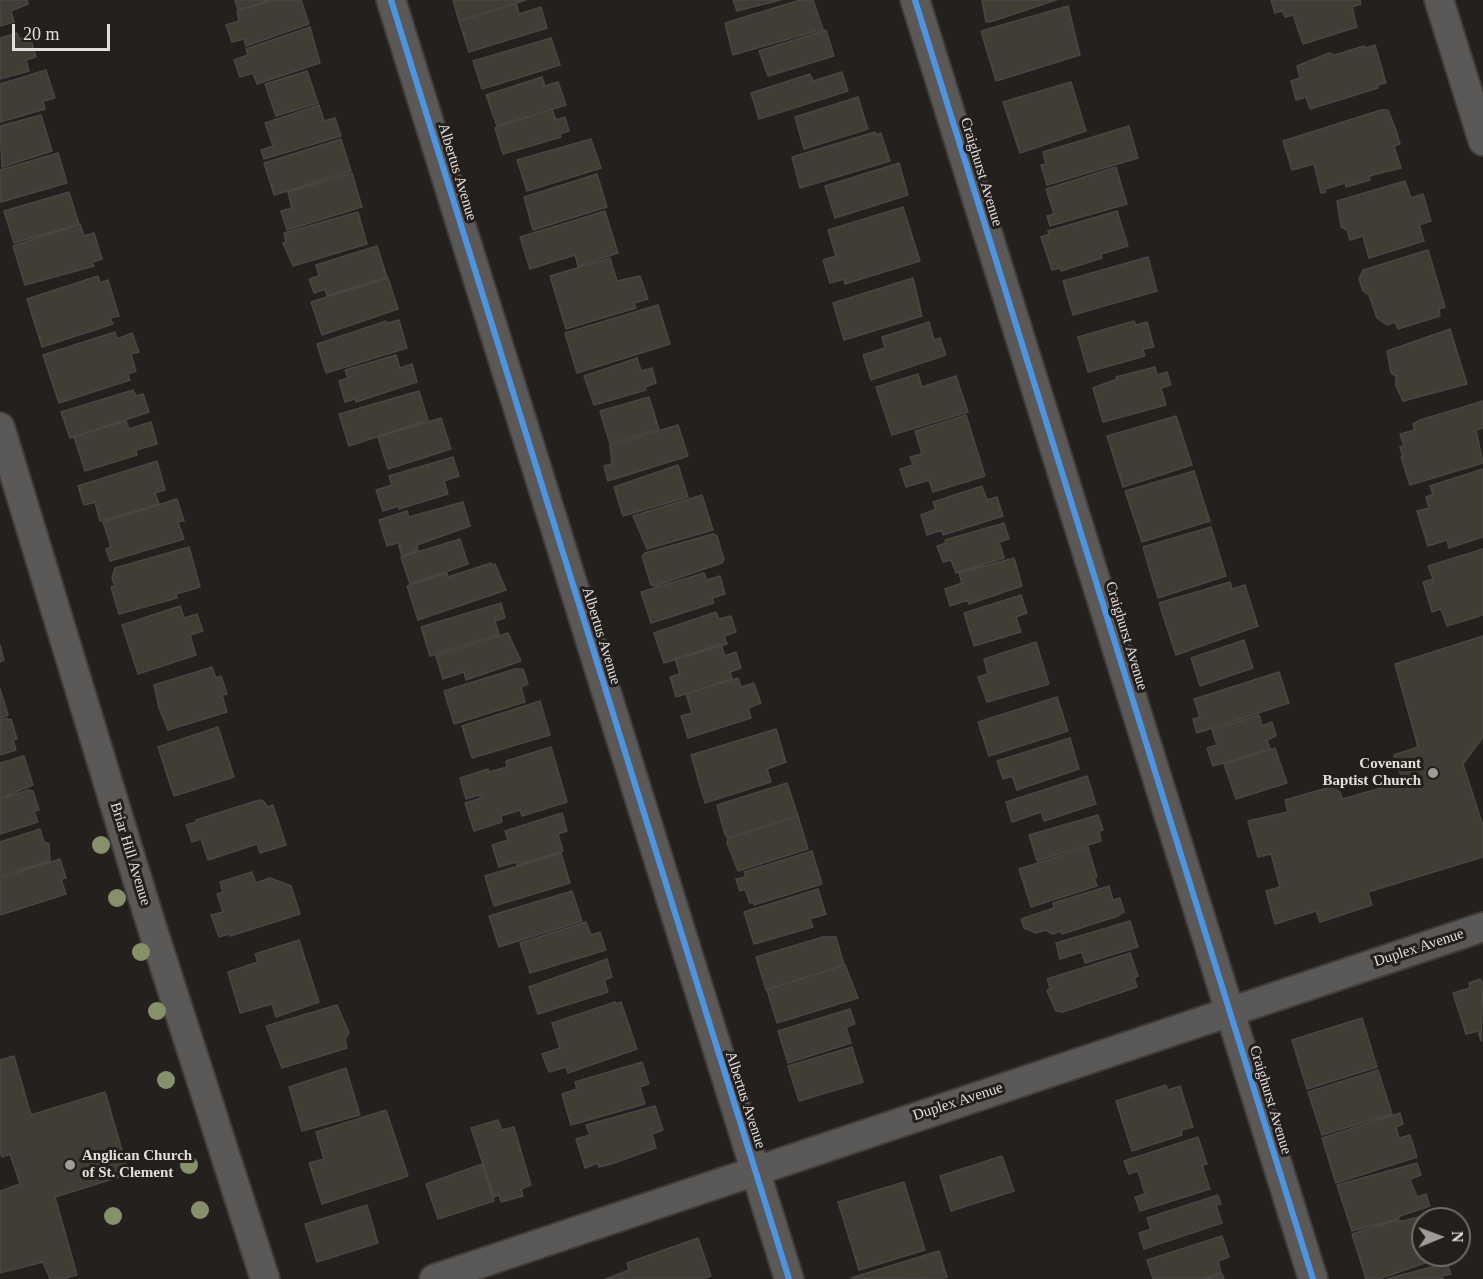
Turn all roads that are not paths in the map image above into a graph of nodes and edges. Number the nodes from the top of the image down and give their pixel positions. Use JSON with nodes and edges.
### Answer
{"nodes":[{"id":1,"x":391,"y":0,"type":"edge"},
{"id":2,"x":915,"y":0,"type":"edge"},
{"id":3,"x":1439,"y":0,"type":"edge"},
{"id":4,"x":1483,"y":141,"type":"edge"},
{"id":5,"x":0,"y":427,"type":"edge"},
{"id":6,"x":1483,"y":927,"type":"edge"},
{"id":7,"x":1230,"y":1011,"type":"junction"},
{"id":8,"x":756,"y":1170,"type":"junction"},
{"id":9,"x":265,"y":1279,"type":"edge"},
{"id":10,"x":434,"y":1279,"type":"edge"},
{"id":11,"x":789,"y":1279,"type":"edge"},
{"id":12,"x":1313,"y":1279,"type":"edge"}],
"edges":[{"from":1,"to":8,"type":"street","name":"Albertus Avenue"},
{"from":2,"to":7,"type":"street","name":"Craighurst Avenue"},
{"from":3,"to":4,"type":"street"},
{"from":5,"to":9,"type":"street","name":"Briar Hill Avenue"},
{"from":6,"to":7,"type":"street","name":"Duplex Avenue"},
{"from":7,"to":8,"type":"street","name":"Duplex Avenue"},
{"from":7,"to":12,"type":"street","name":"Craighurst Avenue"},
{"from":8,"to":10,"type":"street","name":"Duplex Avenue"},
{"from":8,"to":11,"type":"street","name":"Albertus Avenue"}]}
